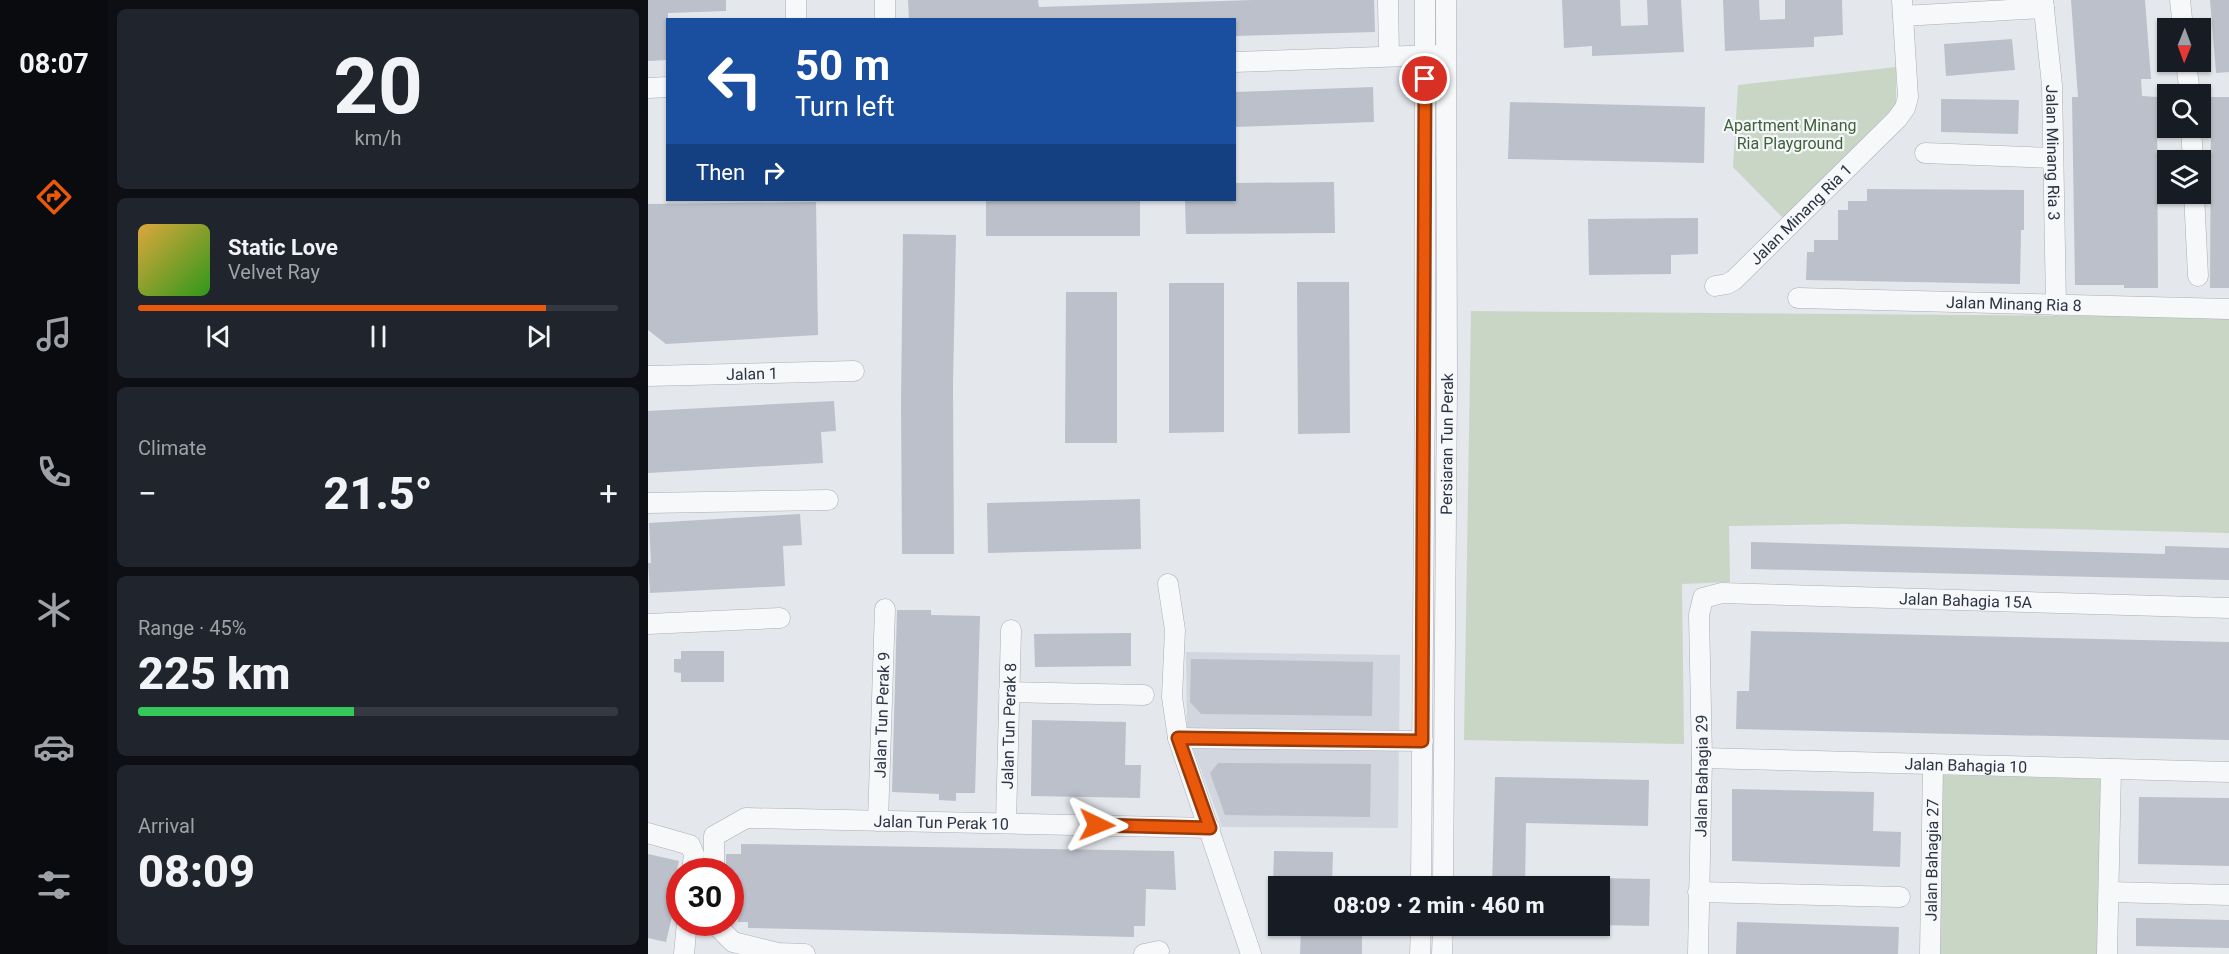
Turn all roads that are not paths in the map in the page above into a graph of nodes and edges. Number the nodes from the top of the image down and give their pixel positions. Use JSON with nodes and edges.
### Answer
{"nodes":[{"id":1,"x":796,"y":0,"type":"edge"},
{"id":2,"x":885,"y":0,"type":"edge"},
{"id":3,"x":1388,"y":0,"type":"edge"},
{"id":4,"x":1425,"y":0,"type":"edge"},
{"id":5,"x":1446,"y":0,"type":"edge"},
{"id":6,"x":2180,"y":0,"type":"edge"},
{"id":7,"x":2044,"y":4,"type":"edge"},
{"id":8,"x":1903,"y":8,"type":"edge"},
{"id":9,"x":796,"y":18,"type":"edge"},
{"id":10,"x":885,"y":18,"type":"edge"},
{"id":11,"x":2182,"y":18,"type":"edge"},
{"id":12,"x":1424,"y":55,"type":"junction"},
{"id":13,"x":1446,"y":55,"type":"junction"},
{"id":14,"x":1389,"y":56,"type":"junction"},
{"id":15,"x":1236,"y":62,"type":"edge"},
{"id":16,"x":666,"y":87,"type":"edge"},
{"id":17,"x":648,"y":88,"type":"edge"},
{"id":18,"x":1925,"y":153,"type":"dead end"},
{"id":19,"x":2054,"y":158,"type":"junction"},
{"id":20,"x":2194,"y":204,"type":"edge"},
{"id":21,"x":2198,"y":276,"type":"dead end"},
{"id":22,"x":1716,"y":286,"type":"dead end"},
{"id":23,"x":1798,"y":298,"type":"dead end"},
{"id":24,"x":2056,"y":305,"type":"junction"},
{"id":25,"x":2229,"y":309,"type":"edge"},
{"id":26,"x":854,"y":371,"type":"dead end"},
{"id":27,"x":648,"y":376,"type":"edge"},
{"id":28,"x":828,"y":500,"type":"dead end"},
{"id":29,"x":648,"y":503,"type":"edge"},
{"id":30,"x":1168,"y":584,"type":"dead end"},
{"id":31,"x":1703,"y":598,"type":"joint"},
{"id":32,"x":2229,"y":608,"type":"edge"},
{"id":33,"x":885,"y":609,"type":"dead end"},
{"id":34,"x":780,"y":618,"type":"dead end"},
{"id":35,"x":648,"y":624,"type":"edge"},
{"id":36,"x":1011,"y":630,"type":"dead end"},
{"id":37,"x":1009,"y":692,"type":"junction"},
{"id":38,"x":1144,"y":695,"type":"dead end"},
{"id":39,"x":1178,"y":738,"type":"junction"},
{"id":40,"x":1422,"y":741,"type":"junction"},
{"id":41,"x":1702,"y":758,"type":"junction"},
{"id":42,"x":1933,"y":764,"type":"junction"},
{"id":43,"x":2111,"y":769,"type":"junction"},
{"id":44,"x":2229,"y":772,"type":"edge"},
{"id":45,"x":878,"y":821,"type":"junction"},
{"id":46,"x":1006,"y":822,"type":"junction"},
{"id":47,"x":1210,"y":828,"type":"junction"},
{"id":48,"x":648,"y":833,"type":"edge"},
{"id":49,"x":694,"y":858,"type":"edge"},
{"id":50,"x":714,"y":858,"type":"edge"},
{"id":51,"x":1421,"y":876,"type":"edge"},
{"id":52,"x":1443,"y":876,"type":"edge"},
{"id":53,"x":1698,"y":892,"type":"junction"},
{"id":54,"x":2109,"y":892,"type":"junction"},
{"id":55,"x":2229,"y":895,"type":"edge"},
{"id":56,"x":1900,"y":897,"type":"dead end"},
{"id":57,"x":686,"y":936,"type":"edge"},
{"id":58,"x":727,"y":936,"type":"edge"},
{"id":59,"x":1421,"y":936,"type":"edge"},
{"id":60,"x":1443,"y":936,"type":"edge"},
{"id":61,"x":684,"y":954,"type":"edge"},
{"id":62,"x":805,"y":954,"type":"edge"},
{"id":63,"x":1251,"y":954,"type":"edge"},
{"id":64,"x":1420,"y":954,"type":"edge"},
{"id":65,"x":1442,"y":954,"type":"edge"},
{"id":66,"x":1698,"y":954,"type":"edge"},
{"id":67,"x":1930,"y":954,"type":"edge"},
{"id":68,"x":2107,"y":954,"type":"edge"}],
"edges":[{"from":1,"to":9,"type":"street"},
{"from":2,"to":10,"type":"street"},
{"from":3,"to":14,"type":"street"},
{"from":4,"to":12,"type":"street","name":"Persiaran Tun Perak"},
{"from":5,"to":13,"type":"street","name":"Persiaran Tun Perak"},
{"from":6,"to":11,"type":"street"},
{"from":7,"to":8,"type":"street"},
{"from":7,"to":19,"type":"street","name":"Jalan Minang Ria 3"},
{"from":8,"to":22,"type":"street","name":"Jalan Minang Ria 1"},
{"from":12,"to":13,"type":"street"},
{"from":12,"to":14,"type":"street"},
{"from":12,"to":40,"type":"street","name":"Persiaran Tun Perak"},
{"from":13,"to":52,"type":"street","name":"Persiaran Tun Perak"},
{"from":14,"to":15,"type":"street"},
{"from":16,"to":17,"type":"street"},
{"from":18,"to":19,"type":"street"},
{"from":19,"to":24,"type":"street","name":"Jalan Minang Ria 3"},
{"from":20,"to":21,"type":"street"},
{"from":23,"to":24,"type":"street","name":"Jalan Minang Ria 8"},
{"from":24,"to":25,"type":"street","name":"Jalan Minang Ria 8"},
{"from":26,"to":27,"type":"street","name":"Jalan 1"},
{"from":28,"to":29,"type":"street"},
{"from":30,"to":39,"type":"street"},
{"from":31,"to":32,"type":"street","name":"Jalan Bahagia 15A"},
{"from":31,"to":41,"type":"street","name":"Jalan Bahagia 29"},
{"from":33,"to":45,"type":"street","name":"Jalan Tun Perak 9"},
{"from":34,"to":35,"type":"street"},
{"from":36,"to":37,"type":"street","name":"Jalan Tun Perak 8"},
{"from":37,"to":38,"type":"street"},
{"from":37,"to":46,"type":"street","name":"Jalan Tun Perak 8"},
{"from":39,"to":40,"type":"street"},
{"from":39,"to":47,"type":"street"},
{"from":40,"to":51,"type":"street","name":"Persiaran Tun Perak"},
{"from":41,"to":42,"type":"street","name":"Jalan Bahagia 10"},
{"from":41,"to":53,"type":"street","name":"Jalan Bahagia 29"},
{"from":42,"to":43,"type":"street","name":"Jalan Bahagia 10"},
{"from":42,"to":67,"type":"street","name":"Jalan Bahagia 27"},
{"from":43,"to":44,"type":"street","name":"Jalan Bahagia 10"},
{"from":43,"to":54,"type":"street"},
{"from":45,"to":46,"type":"street","name":"Jalan Tun Perak 10"},
{"from":45,"to":50,"type":"street","name":"Jalan Tun Perak 10"},
{"from":46,"to":47,"type":"street","name":"Jalan Tun Perak 10"},
{"from":47,"to":63,"type":"street"},
{"from":48,"to":49,"type":"street"},
{"from":53,"to":56,"type":"street"},
{"from":53,"to":66,"type":"street","name":"Jalan Bahagia 29"},
{"from":54,"to":55,"type":"street"},
{"from":54,"to":68,"type":"street"},
{"from":57,"to":61,"type":"street"},
{"from":58,"to":62,"type":"street"},
{"from":59,"to":64,"type":"street"},
{"from":60,"to":65,"type":"street"}]}
